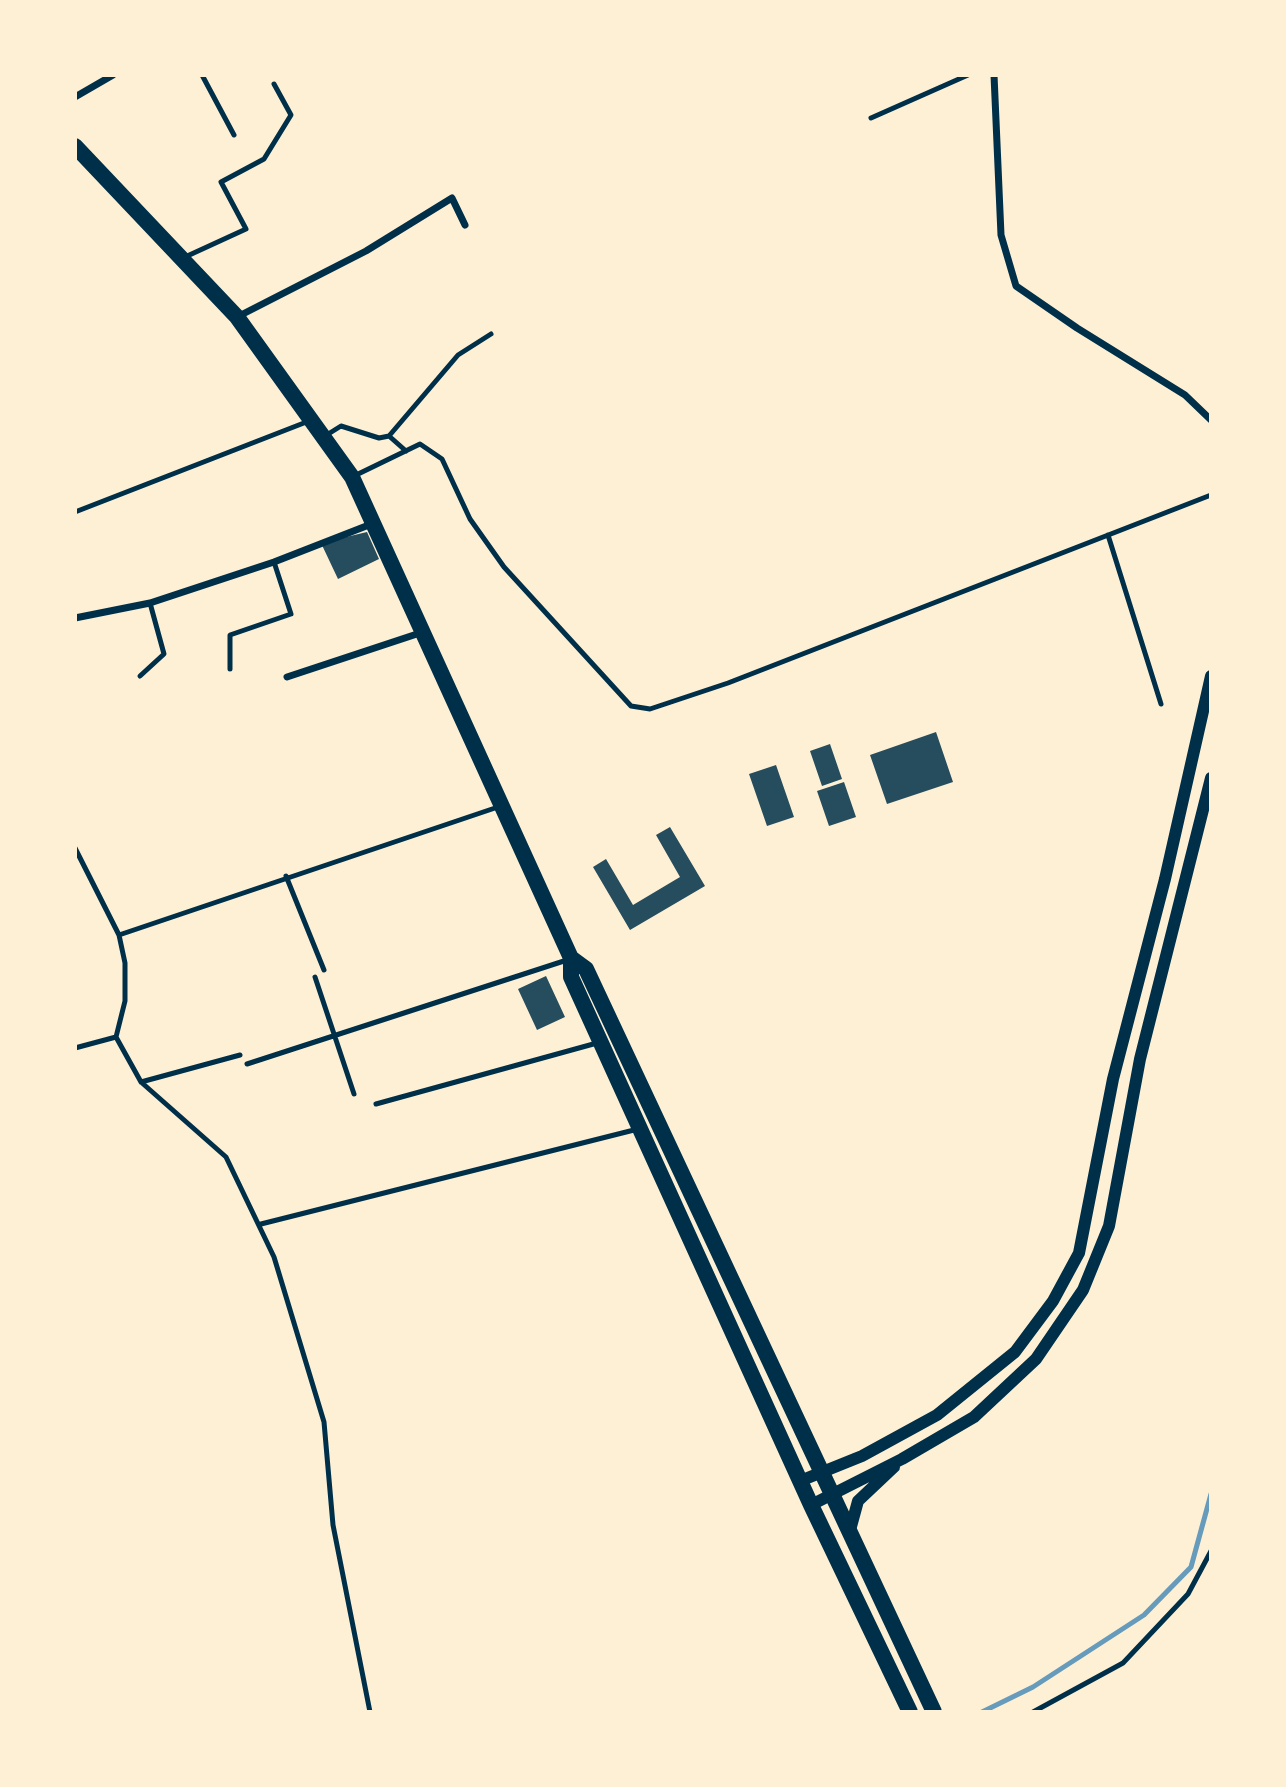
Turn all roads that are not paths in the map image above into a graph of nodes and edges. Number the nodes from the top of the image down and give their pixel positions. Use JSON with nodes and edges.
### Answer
{"nodes":[{"id":1,"x":113,"y":75,"type":"edge"},
{"id":2,"x":202,"y":75,"type":"edge"},
{"id":3,"x":968,"y":75,"type":"edge"},
{"id":4,"x":994,"y":75,"type":"edge"},
{"id":5,"x":274,"y":84,"type":"dead end"},
{"id":6,"x":75,"y":97,"type":"edge"},
{"id":7,"x":870,"y":118,"type":"dead end"},
{"id":8,"x":234,"y":135,"type":"dead end"},
{"id":9,"x":75,"y":146,"type":"edge"},
{"id":10,"x":465,"y":225,"type":"dead end"},
{"id":11,"x":182,"y":258,"type":"junction"},
{"id":12,"x":237,"y":317,"type":"junction"},
{"id":13,"x":491,"y":334,"type":"dead end"},
{"id":14,"x":312,"y":420,"type":"junction"},
{"id":15,"x":1211,"y":420,"type":"edge"},
{"id":16,"x":389,"y":436,"type":"junction"},
{"id":17,"x":323,"y":437,"type":"junction"},
{"id":18,"x":406,"y":451,"type":"junction"},
{"id":19,"x":352,"y":477,"type":"junction"},
{"id":20,"x":1211,"y":495,"type":"edge"},
{"id":21,"x":75,"y":512,"type":"edge"},
{"id":22,"x":374,"y":522,"type":"junction"},
{"id":23,"x":1108,"y":535,"type":"junction"},
{"id":24,"x":274,"y":562,"type":"junction"},
{"id":25,"x":150,"y":603,"type":"junction"},
{"id":26,"x":75,"y":618,"type":"edge"},
{"id":27,"x":424,"y":632,"type":"junction"},
{"id":28,"x":230,"y":669,"type":"dead end"},
{"id":29,"x":140,"y":676,"type":"dead end"},
{"id":30,"x":1211,"y":676,"type":"edge"},
{"id":31,"x":287,"y":677,"type":"dead end"},
{"id":32,"x":1161,"y":704,"type":"dead end"},
{"id":33,"x":1211,"y":778,"type":"edge"},
{"id":34,"x":501,"y":806,"type":"junction"},
{"id":35,"x":75,"y":848,"type":"edge"},
{"id":36,"x":286,"y":876,"type":"junction"},
{"id":37,"x":119,"y":934,"type":"junction"},
{"id":38,"x":571,"y":958,"type":"junction"},
{"id":39,"x":324,"y":970,"type":"dead end"},
{"id":40,"x":315,"y":977,"type":"dead end"},
{"id":41,"x":117,"y":1037,"type":"junction"},
{"id":42,"x":337,"y":1037,"type":"junction"},
{"id":43,"x":600,"y":1042,"type":"junction"},
{"id":44,"x":75,"y":1048,"type":"edge"},
{"id":45,"x":240,"y":1055,"type":"dead end"},
{"id":46,"x":247,"y":1064,"type":"dead end"},
{"id":47,"x":141,"y":1082,"type":"junction"},
{"id":48,"x":354,"y":1094,"type":"dead end"},
{"id":49,"x":376,"y":1104,"type":"dead end"},
{"id":50,"x":640,"y":1129,"type":"junction"},
{"id":51,"x":261,"y":1224,"type":"junction"},
{"id":52,"x":902,"y":1459,"type":"junction"},
{"id":53,"x":821,"y":1473,"type":"junction"},
{"id":54,"x":800,"y":1481,"type":"junction"},
{"id":55,"x":831,"y":1494,"type":"junction"},
{"id":56,"x":811,"y":1505,"type":"junction"},
{"id":57,"x":849,"y":1534,"type":"junction"},
{"id":58,"x":1211,"y":1551,"type":"edge"},
{"id":59,"x":370,"y":1712,"type":"edge"},
{"id":60,"x":910,"y":1712,"type":"edge"},
{"id":61,"x":934,"y":1712,"type":"edge"},
{"id":62,"x":1033,"y":1712,"type":"edge"}],
"edges":[{"from":1,"to":6,"type":"street"},
{"from":2,"to":8,"type":"lane"},
{"from":3,"to":7,"type":"lane"},
{"from":4,"to":15,"type":"street"},
{"from":5,"to":11,"type":"lane"},
{"from":9,"to":11,"type":"main road"},
{"from":10,"to":12,"type":"street"},
{"from":11,"to":12,"type":"main road"},
{"from":12,"to":14,"type":"main road"},
{"from":13,"to":16,"type":"lane"},
{"from":14,"to":17,"type":"main road"},
{"from":14,"to":21,"type":"lane"},
{"from":16,"to":17,"type":"lane"},
{"from":16,"to":18,"type":"lane"},
{"from":17,"to":19,"type":"main road"},
{"from":18,"to":19,"type":"lane"},
{"from":18,"to":23,"type":"lane"},
{"from":19,"to":22,"type":"main road"},
{"from":20,"to":23,"type":"lane"},
{"from":22,"to":24,"type":"street"},
{"from":22,"to":27,"type":"main road"},
{"from":23,"to":32,"type":"lane"},
{"from":24,"to":25,"type":"street"},
{"from":24,"to":28,"type":"lane"},
{"from":25,"to":26,"type":"street"},
{"from":25,"to":29,"type":"lane"},
{"from":27,"to":31,"type":"street"},
{"from":27,"to":34,"type":"main road"},
{"from":30,"to":53,"type":"street"},
{"from":33,"to":52,"type":"street"},
{"from":34,"to":36,"type":"lane"},
{"from":34,"to":38,"type":"main road"},
{"from":35,"to":37,"type":"lane"},
{"from":36,"to":37,"type":"lane"},
{"from":36,"to":39,"type":"lane"},
{"from":37,"to":41,"type":"lane"},
{"from":38,"to":42,"type":"lane"},
{"from":38,"to":43,"type":"main road"},
{"from":38,"to":53,"type":"main road"},
{"from":40,"to":42,"type":"lane"},
{"from":41,"to":44,"type":"lane"},
{"from":41,"to":47,"type":"lane"},
{"from":42,"to":46,"type":"lane"},
{"from":42,"to":48,"type":"lane"},
{"from":43,"to":49,"type":"lane"},
{"from":43,"to":50,"type":"main road"},
{"from":45,"to":47,"type":"lane"},
{"from":47,"to":51,"type":"lane"},
{"from":50,"to":51,"type":"lane"},
{"from":50,"to":54,"type":"main road"},
{"from":51,"to":59,"type":"lane"},
{"from":52,"to":55,"type":"street"},
{"from":52,"to":57,"type":"street"},
{"from":53,"to":54,"type":"street"},
{"from":53,"to":55,"type":"main road"},
{"from":54,"to":56,"type":"main road"},
{"from":55,"to":56,"type":"street"},
{"from":55,"to":57,"type":"main road"},
{"from":56,"to":60,"type":"main road"},
{"from":57,"to":61,"type":"main road"},
{"from":58,"to":62,"type":"lane"}]}
